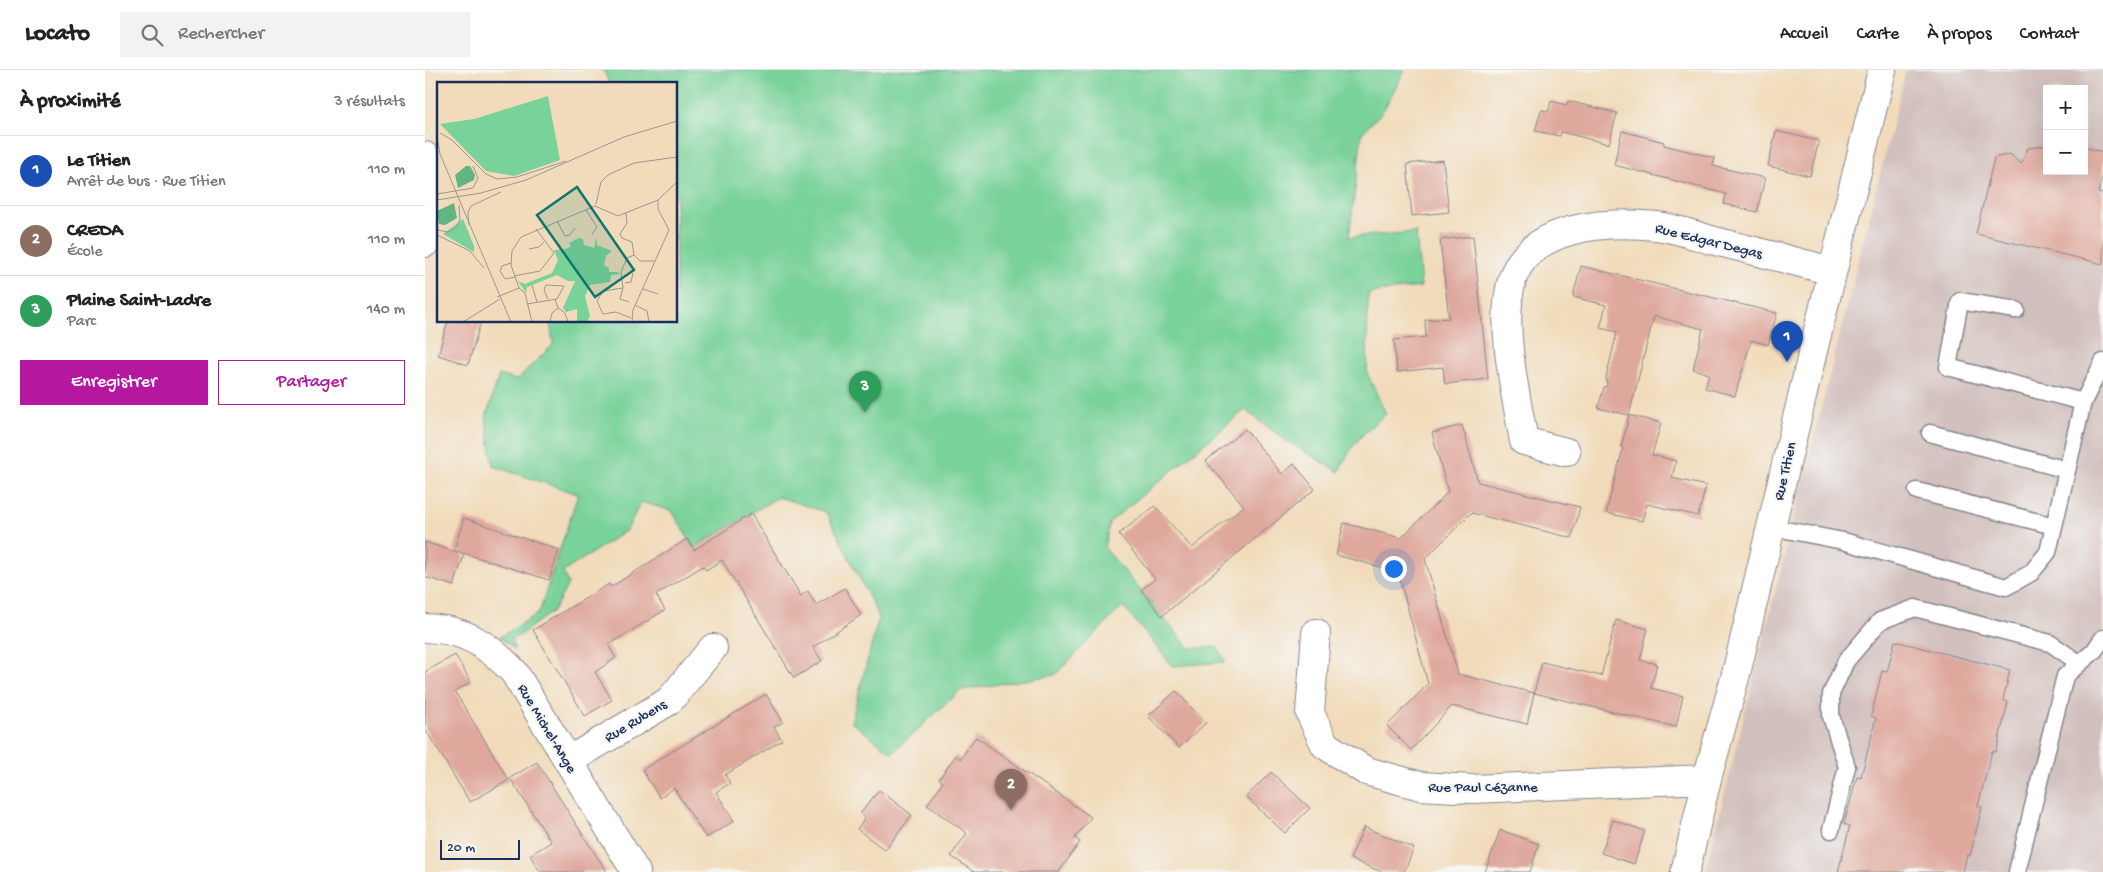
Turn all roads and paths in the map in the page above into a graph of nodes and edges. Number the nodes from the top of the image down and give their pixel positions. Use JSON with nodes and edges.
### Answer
{"nodes":[{"id":1,"x":1882,"y":70,"type":"edge"},
{"id":2,"x":425,"y":156,"type":"edge"},
{"id":3,"x":425,"y":243,"type":"edge"},
{"id":4,"x":1832,"y":271,"type":"junction"},
{"id":5,"x":2016,"y":310,"type":"dead end"},
{"id":6,"x":2103,"y":362,"type":"edge"},
{"id":7,"x":2083,"y":402,"type":"junction"},
{"id":8,"x":1930,"y":433,"type":"dead end"},
{"id":9,"x":1566,"y":452,"type":"dead end"},
{"id":10,"x":2067,"y":470,"type":"junction"},
{"id":11,"x":1917,"y":491,"type":"dead end"},
{"id":12,"x":2054,"y":526,"type":"junction"},
{"id":13,"x":1771,"y":527,"type":"junction"},
{"id":14,"x":425,"y":628,"type":"edge"},
{"id":15,"x":1316,"y":633,"type":"dead end"},
{"id":16,"x":2103,"y":638,"type":"edge"},
{"id":17,"x":713,"y":648,"type":"dead end"},
{"id":18,"x":2079,"y":664,"type":"junction"},
{"id":19,"x":568,"y":761,"type":"junction"},
{"id":20,"x":1707,"y":779,"type":"junction"},
{"id":21,"x":1831,"y":830,"type":"dead end"},
{"id":22,"x":636,"y":872,"type":"edge"},
{"id":23,"x":1685,"y":872,"type":"edge"},
{"id":24,"x":2017,"y":872,"type":"edge"}],
"edges":[{"from":1,"to":4,"type":"street","name":"Rue Titien"},
{"from":2,"to":3,"type":"street"},
{"from":4,"to":9,"type":"street","name":"Rue Edgar Degas"},
{"from":4,"to":13,"type":"street","name":"Rue Titien"},
{"from":5,"to":7,"type":"lane"},
{"from":6,"to":7,"type":"lane"},
{"from":7,"to":10,"type":"lane"},
{"from":8,"to":10,"type":"lane"},
{"from":10,"to":12,"type":"lane"},
{"from":11,"to":12,"type":"lane"},
{"from":12,"to":13,"type":"lane"},
{"from":13,"to":20,"type":"street","name":"Rue Titien"},
{"from":14,"to":19,"type":"street","name":"Rue Michel-Ange"},
{"from":15,"to":20,"type":"street","name":"Rue Paul Cézanne"},
{"from":16,"to":18,"type":"lane"},
{"from":17,"to":19,"type":"street","name":"Rue Rubens"},
{"from":18,"to":21,"type":"lane"},
{"from":18,"to":24,"type":"lane"},
{"from":19,"to":22,"type":"street","name":"Rue Michel-Ange"},
{"from":20,"to":23,"type":"street","name":"Rue Titien"}]}
